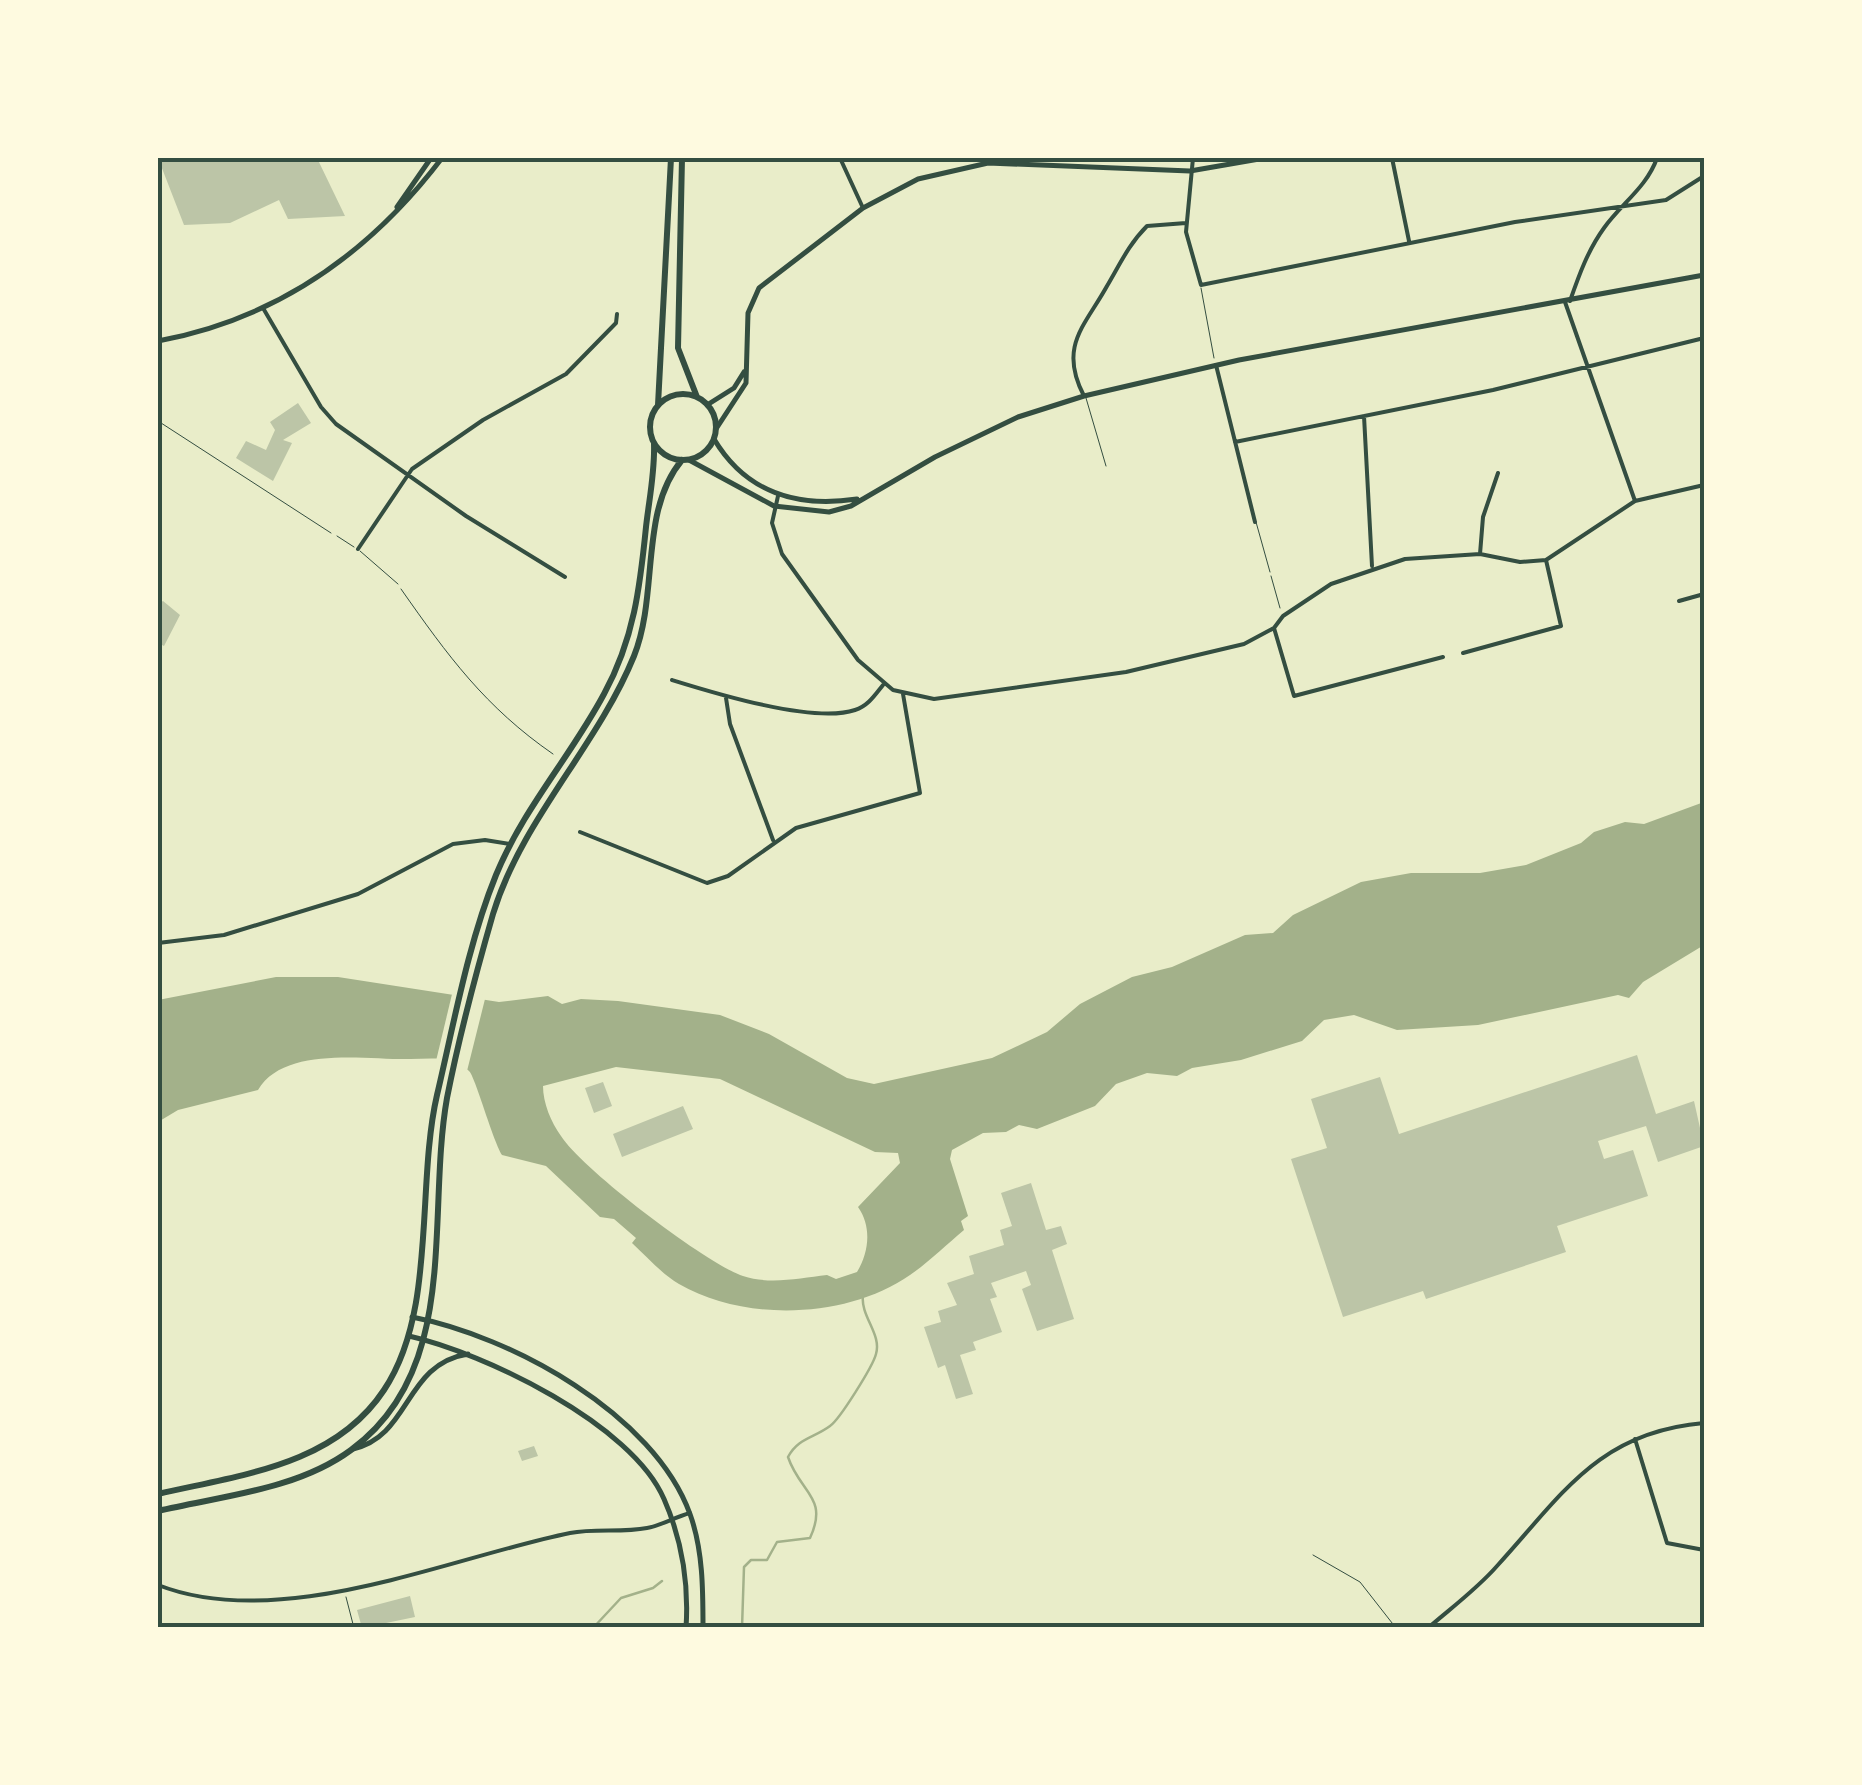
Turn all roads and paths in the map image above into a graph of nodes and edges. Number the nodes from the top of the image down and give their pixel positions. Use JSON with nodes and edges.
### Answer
{"nodes":[{"id":1,"x":431,"y":158,"type":"edge"},
{"id":2,"x":442,"y":158,"type":"edge"},
{"id":3,"x":671,"y":158,"type":"edge"},
{"id":4,"x":682,"y":158,"type":"edge"},
{"id":5,"x":840,"y":158,"type":"edge"},
{"id":6,"x":1099,"y":158,"type":"edge"},
{"id":7,"x":1193,"y":158,"type":"edge"},
{"id":8,"x":1264,"y":158,"type":"edge"},
{"id":9,"x":1392,"y":158,"type":"edge"},
{"id":10,"x":1656,"y":158,"type":"edge"},
{"id":11,"x":988,"y":160,"type":"edge"},
{"id":12,"x":1099,"y":168,"type":"junction"},
{"id":13,"x":1190,"y":171,"type":"junction"},
{"id":14,"x":1704,"y":176,"type":"edge"},
{"id":15,"x":1625,"y":204,"type":"junction"},
{"id":16,"x":863,"y":208,"type":"junction"},
{"id":17,"x":390,"y":218,"type":"junction"},
{"id":18,"x":1186,"y":223,"type":"junction"},
{"id":19,"x":1408,"y":241,"type":"junction"},
{"id":20,"x":1704,"y":275,"type":"edge"},
{"id":21,"x":1201,"y":284,"type":"junction"},
{"id":22,"x":1568,"y":302,"type":"junction"},
{"id":23,"x":263,"y":308,"type":"junction"},
{"id":24,"x":618,"y":314,"type":"dead end"},
{"id":25,"x":1704,"y":338,"type":"edge"},
{"id":26,"x":158,"y":340,"type":"edge"},
{"id":27,"x":1215,"y":362,"type":"junction"},
{"id":28,"x":1586,"y":366,"type":"junction"},
{"id":29,"x":746,"y":369,"type":"junction"},
{"id":30,"x":1084,"y":396,"type":"junction"},
{"id":31,"x":697,"y":397,"type":"junction"},
{"id":32,"x":658,"y":405,"type":"junction"},
{"id":33,"x":707,"y":405,"type":"junction"},
{"id":34,"x":1364,"y":416,"type":"junction"},
{"id":35,"x":158,"y":421,"type":"edge"},
{"id":36,"x":716,"y":429,"type":"junction"},
{"id":37,"x":714,"y":439,"type":"junction"},
{"id":38,"x":1234,"y":442,"type":"junction"},
{"id":39,"x":654,"y":444,"type":"junction"},
{"id":40,"x":685,"y":460,"type":"junction"},
{"id":41,"x":1106,"y":466,"type":"dead end"},
{"id":42,"x":408,"y":473,"type":"junction"},
{"id":43,"x":1498,"y":473,"type":"dead end"},
{"id":44,"x":1704,"y":485,"type":"edge"},
{"id":45,"x":778,"y":496,"type":"junction"},
{"id":46,"x":860,"y":498,"type":"junction"},
{"id":47,"x":1635,"y":502,"type":"junction"},
{"id":48,"x":774,"y":506,"type":"junction"},
{"id":49,"x":1256,"y":522,"type":"joint"},
{"id":50,"x":337,"y":536,"type":"joint"},
{"id":51,"x":358,"y":549,"type":"junction"},
{"id":52,"x":1480,"y":554,"type":"junction"},
{"id":53,"x":1546,"y":560,"type":"junction"},
{"id":54,"x":1372,"y":567,"type":"junction"},
{"id":55,"x":1270,"y":572,"type":"joint"},
{"id":56,"x":565,"y":577,"type":"dead end"},
{"id":57,"x":398,"y":584,"type":"joint"},
{"id":58,"x":1704,"y":594,"type":"edge"},
{"id":59,"x":1680,"y":601,"type":"dead end"},
{"id":60,"x":1283,"y":616,"type":"junction"},
{"id":61,"x":1274,"y":628,"type":"junction"},
{"id":62,"x":1463,"y":653,"type":"dead end"},
{"id":63,"x":1444,"y":657,"type":"dead end"},
{"id":64,"x":672,"y":680,"type":"dead end"},
{"id":65,"x":884,"y":685,"type":"junction"},
{"id":66,"x":902,"y":694,"type":"junction"},
{"id":67,"x":726,"y":697,"type":"junction"},
{"id":68,"x":553,"y":754,"type":"dead end"},
{"id":69,"x":580,"y":832,"type":"dead end"},
{"id":70,"x":774,"y":840,"type":"junction"},
{"id":71,"x":510,"y":844,"type":"junction"},
{"id":72,"x":158,"y":943,"type":"edge"},
{"id":73,"x":412,"y":1317,"type":"junction"},
{"id":74,"x":428,"y":1320,"type":"junction"},
{"id":75,"x":408,"y":1336,"type":"junction"},
{"id":76,"x":424,"y":1339,"type":"junction"},
{"id":77,"x":471,"y":1354,"type":"junction"},
{"id":78,"x":1704,"y":1423,"type":"edge"},
{"id":79,"x":1635,"y":1440,"type":"junction"},
{"id":80,"x":353,"y":1449,"type":"junction"},
{"id":81,"x":158,"y":1494,"type":"edge"},
{"id":82,"x":158,"y":1510,"type":"edge"},
{"id":83,"x":690,"y":1513,"type":"junction"},
{"id":84,"x":670,"y":1518,"type":"junction"},
{"id":85,"x":1704,"y":1550,"type":"edge"},
{"id":86,"x":1313,"y":1555,"type":"dead end"},
{"id":87,"x":158,"y":1585,"type":"edge"},
{"id":88,"x":345,"y":1588,"type":"junction"},
{"id":89,"x":354,"y":1628,"type":"edge"},
{"id":90,"x":686,"y":1628,"type":"edge"},
{"id":91,"x":703,"y":1628,"type":"edge"},
{"id":92,"x":1396,"y":1628,"type":"edge"},
{"id":93,"x":1428,"y":1628,"type":"edge"}],
"edges":[{"from":1,"to":17,"type":"street"},
{"from":2,"to":17,"type":"street"},
{"from":3,"to":32,"type":"main road"},
{"from":4,"to":31,"type":"main road"},
{"from":5,"to":16,"type":"street"},
{"from":6,"to":12,"type":"street"},
{"from":7,"to":13,"type":"street"},
{"from":8,"to":13,"type":"street"},
{"from":9,"to":19,"type":"street"},
{"from":10,"to":15,"type":"street"},
{"from":11,"to":12,"type":"street"},
{"from":11,"to":16,"type":"street"},
{"from":12,"to":13,"type":"street"},
{"from":13,"to":18,"type":"street"},
{"from":14,"to":15,"type":"street"},
{"from":15,"to":19,"type":"street"},
{"from":15,"to":22,"type":"street"},
{"from":16,"to":29,"type":"street"},
{"from":17,"to":23,"type":"street"},
{"from":18,"to":21,"type":"street"},
{"from":18,"to":30,"type":"street"},
{"from":19,"to":21,"type":"street"},
{"from":20,"to":22,"type":"street"},
{"from":21,"to":27,"type":"lane"},
{"from":22,"to":27,"type":"street"},
{"from":22,"to":28,"type":"street"},
{"from":23,"to":26,"type":"street"},
{"from":23,"to":42,"type":"street"},
{"from":24,"to":42,"type":"street"},
{"from":25,"to":28,"type":"street"},
{"from":27,"to":30,"type":"street"},
{"from":27,"to":38,"type":"street"},
{"from":28,"to":34,"type":"street"},
{"from":28,"to":47,"type":"street"},
{"from":29,"to":33,"type":"street"},
{"from":29,"to":36,"type":"street"},
{"from":30,"to":41,"type":"lane"},
{"from":30,"to":46,"type":"street"},
{"from":31,"to":32,"type":"main road"},
{"from":31,"to":33,"type":"main road"},
{"from":32,"to":39,"type":"main road"},
{"from":33,"to":36,"type":"main road"},
{"from":34,"to":38,"type":"street"},
{"from":34,"to":54,"type":"street"},
{"from":35,"to":50,"type":"path"},
{"from":36,"to":37,"type":"main road"},
{"from":37,"to":40,"type":"main road"},
{"from":37,"to":45,"type":"street"},
{"from":38,"to":49,"type":"street"},
{"from":39,"to":40,"type":"main road"},
{"from":39,"to":71,"type":"main road"},
{"from":40,"to":48,"type":"street"},
{"from":40,"to":74,"type":"main road"},
{"from":42,"to":51,"type":"street"},
{"from":42,"to":56,"type":"street"},
{"from":43,"to":52,"type":"street"},
{"from":44,"to":47,"type":"street"},
{"from":45,"to":46,"type":"street"},
{"from":45,"to":48,"type":"street"},
{"from":46,"to":48,"type":"street"},
{"from":47,"to":53,"type":"street"},
{"from":48,"to":65,"type":"street"},
{"from":49,"to":55,"type":"lane"},
{"from":50,"to":51,"type":"lane"},
{"from":51,"to":57,"type":"lane"},
{"from":52,"to":53,"type":"street"},
{"from":52,"to":54,"type":"street"},
{"from":53,"to":62,"type":"street"},
{"from":54,"to":60,"type":"street"},
{"from":55,"to":60,"type":"path"},
{"from":57,"to":68,"type":"path"},
{"from":58,"to":59,"type":"street"},
{"from":60,"to":61,"type":"street"},
{"from":61,"to":63,"type":"street"},
{"from":61,"to":66,"type":"street"},
{"from":64,"to":67,"type":"street"},
{"from":65,"to":66,"type":"street"},
{"from":65,"to":67,"type":"street"},
{"from":66,"to":70,"type":"street"},
{"from":67,"to":70,"type":"street"},
{"from":69,"to":70,"type":"street"},
{"from":71,"to":72,"type":"street"},
{"from":71,"to":73,"type":"main road"},
{"from":73,"to":74,"type":"street"},
{"from":73,"to":75,"type":"main road"},
{"from":74,"to":76,"type":"main road"},
{"from":74,"to":83,"type":"street"},
{"from":75,"to":76,"type":"street"},
{"from":75,"to":81,"type":"main road"},
{"from":76,"to":77,"type":"street"},
{"from":76,"to":80,"type":"main road"},
{"from":77,"to":80,"type":"street"},
{"from":77,"to":84,"type":"street"},
{"from":78,"to":79,"type":"street"},
{"from":79,"to":85,"type":"street"},
{"from":79,"to":93,"type":"street"},
{"from":80,"to":82,"type":"main road"},
{"from":83,"to":84,"type":"street"},
{"from":83,"to":91,"type":"street"},
{"from":84,"to":88,"type":"street"},
{"from":84,"to":90,"type":"street"},
{"from":86,"to":92,"type":"lane"},
{"from":87,"to":88,"type":"street"},
{"from":88,"to":89,"type":"path"}]}
